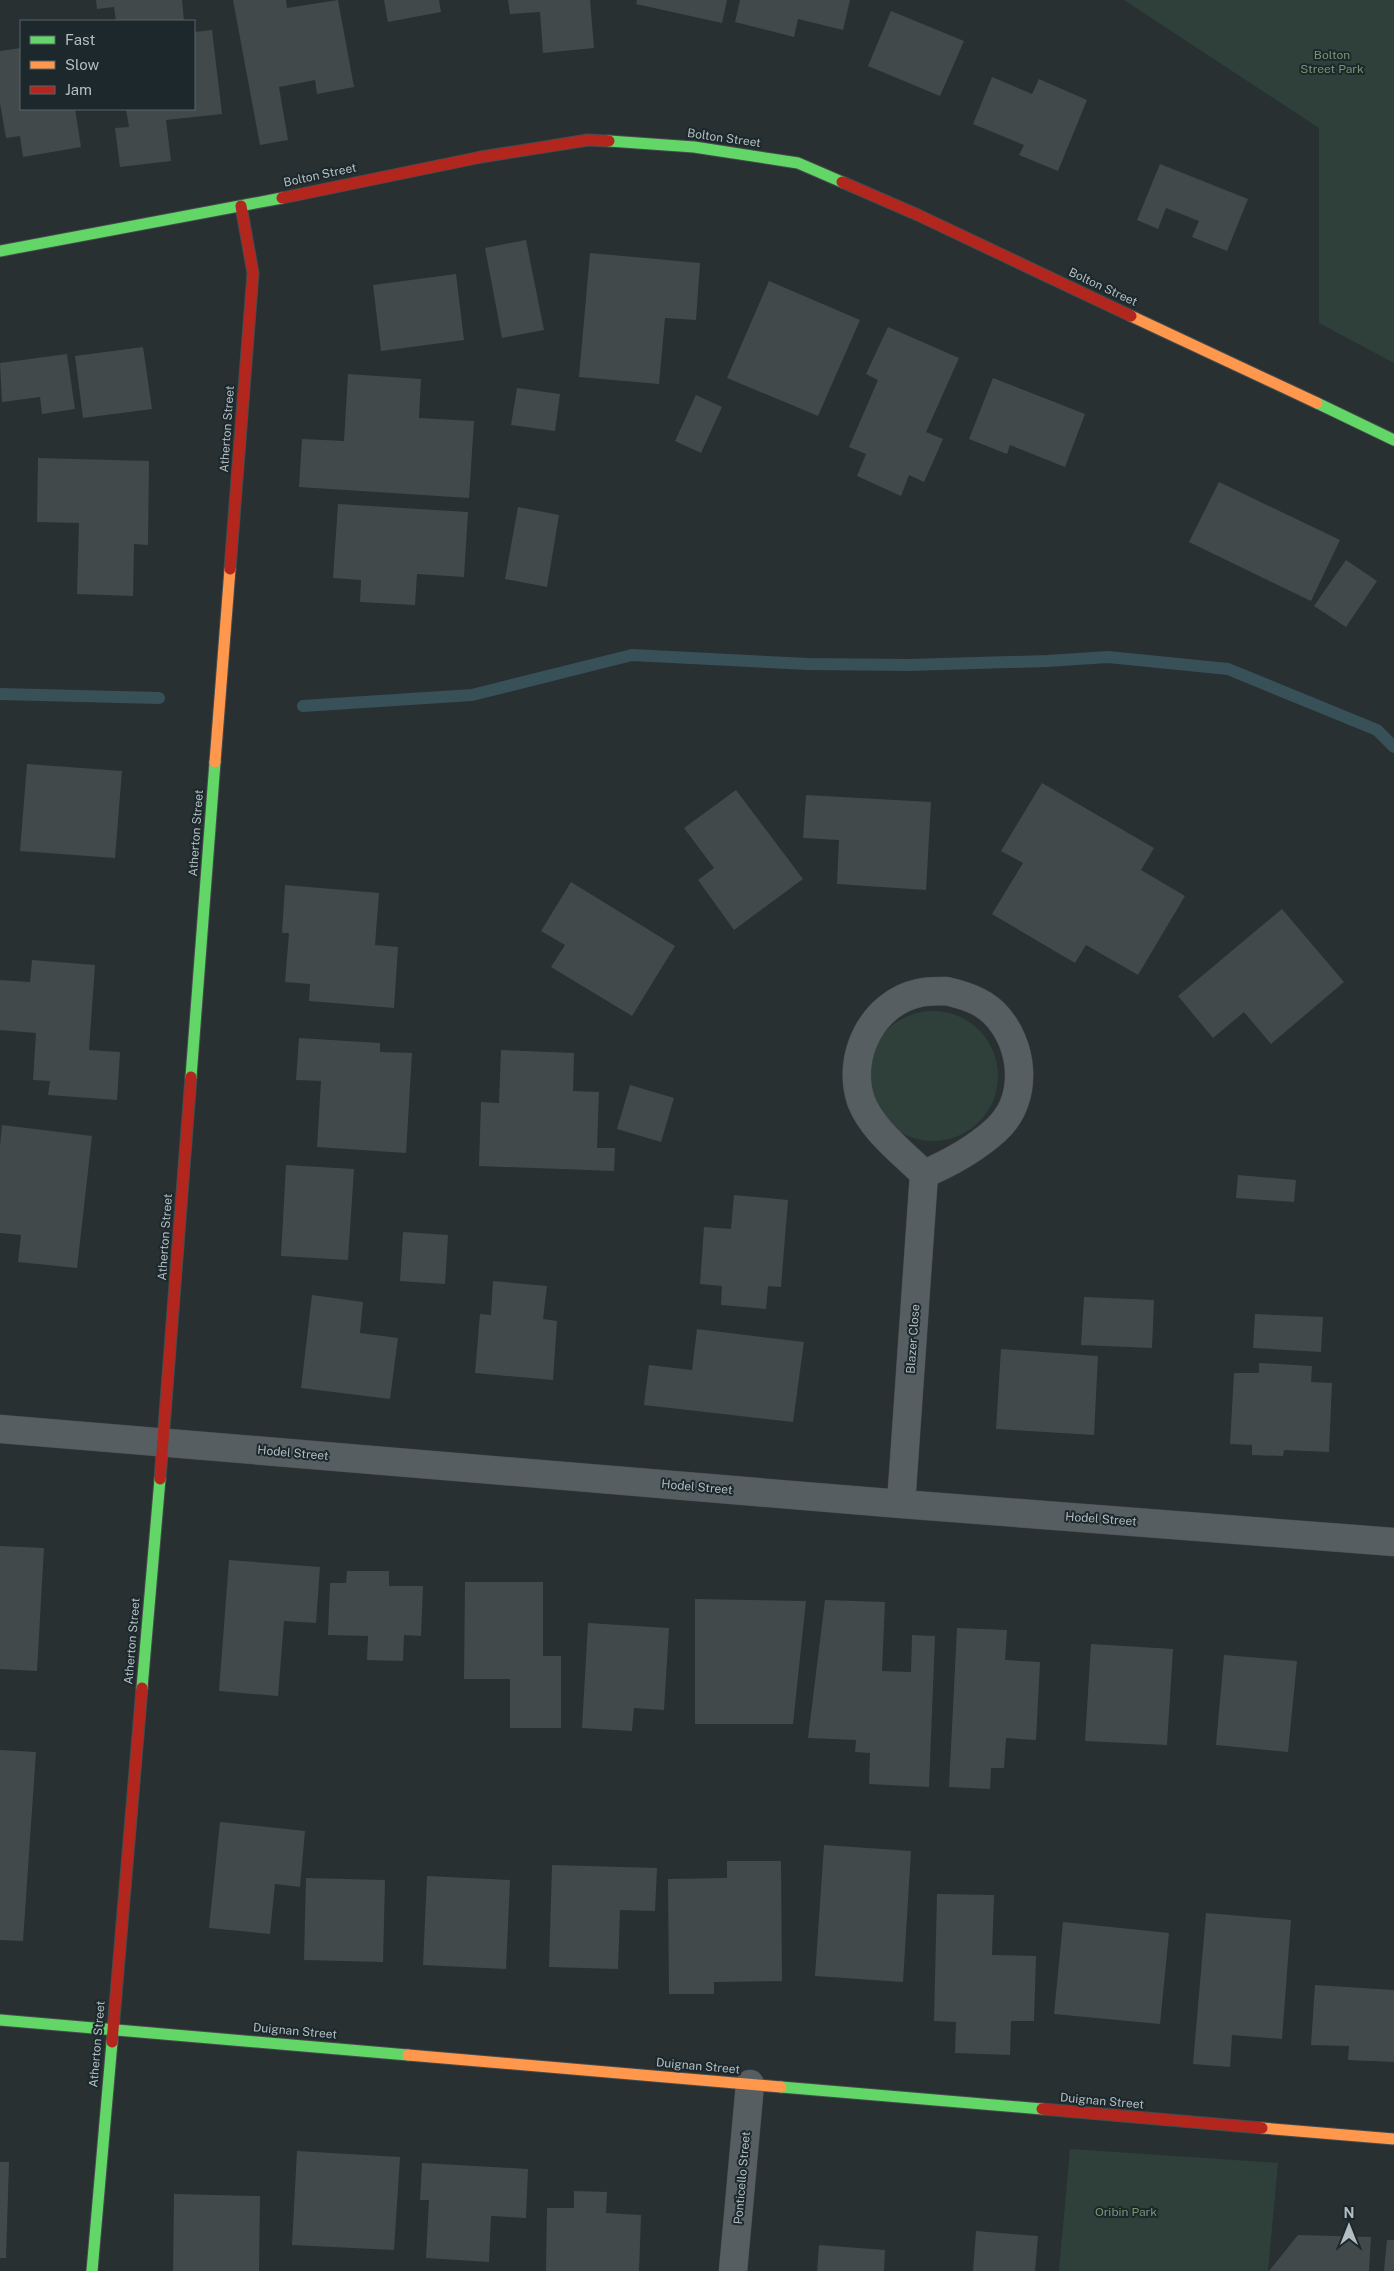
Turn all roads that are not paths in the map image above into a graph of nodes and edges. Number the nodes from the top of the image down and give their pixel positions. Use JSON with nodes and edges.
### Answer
{"nodes":[{"id":1,"x":240,"y":206,"type":"junction"},
{"id":2,"x":0,"y":251,"type":"edge"},
{"id":3,"x":1394,"y":440,"type":"edge"},
{"id":4,"x":924,"y":1174,"type":"junction"},
{"id":5,"x":0,"y":1429,"type":"edge"},
{"id":6,"x":163,"y":1442,"type":"junction"},
{"id":7,"x":901,"y":1504,"type":"junction"},
{"id":8,"x":1394,"y":1542,"type":"edge"},
{"id":9,"x":0,"y":2020,"type":"edge"},
{"id":10,"x":112,"y":2030,"type":"junction"},
{"id":11,"x":750,"y":2084,"type":"junction"},
{"id":12,"x":1394,"y":2140,"type":"edge"},
{"id":13,"x":92,"y":2271,"type":"edge"},
{"id":14,"x":733,"y":2271,"type":"edge"}],
"edges":[{"from":1,"to":2,"type":"street","name":"Bolton Street"},
{"from":1,"to":3,"type":"street","name":"Bolton Street"},
{"from":1,"to":6,"type":"street","name":"Atherton Street"},
{"from":4,"to":4,"type":"street"},
{"from":4,"to":7,"type":"street","name":"Blazer Close"},
{"from":5,"to":6,"type":"street","name":"Hodel Street"},
{"from":6,"to":7,"type":"street","name":"Hodel Street"},
{"from":6,"to":10,"type":"street","name":"Atherton Street"},
{"from":7,"to":8,"type":"street","name":"Hodel Street"},
{"from":9,"to":10,"type":"street","name":"Duignan Street"},
{"from":10,"to":11,"type":"street","name":"Duignan Street"},
{"from":10,"to":13,"type":"street","name":"Atherton Street"},
{"from":11,"to":12,"type":"street","name":"Duignan Street"},
{"from":11,"to":14,"type":"street","name":"Ponticello Street"}]}
